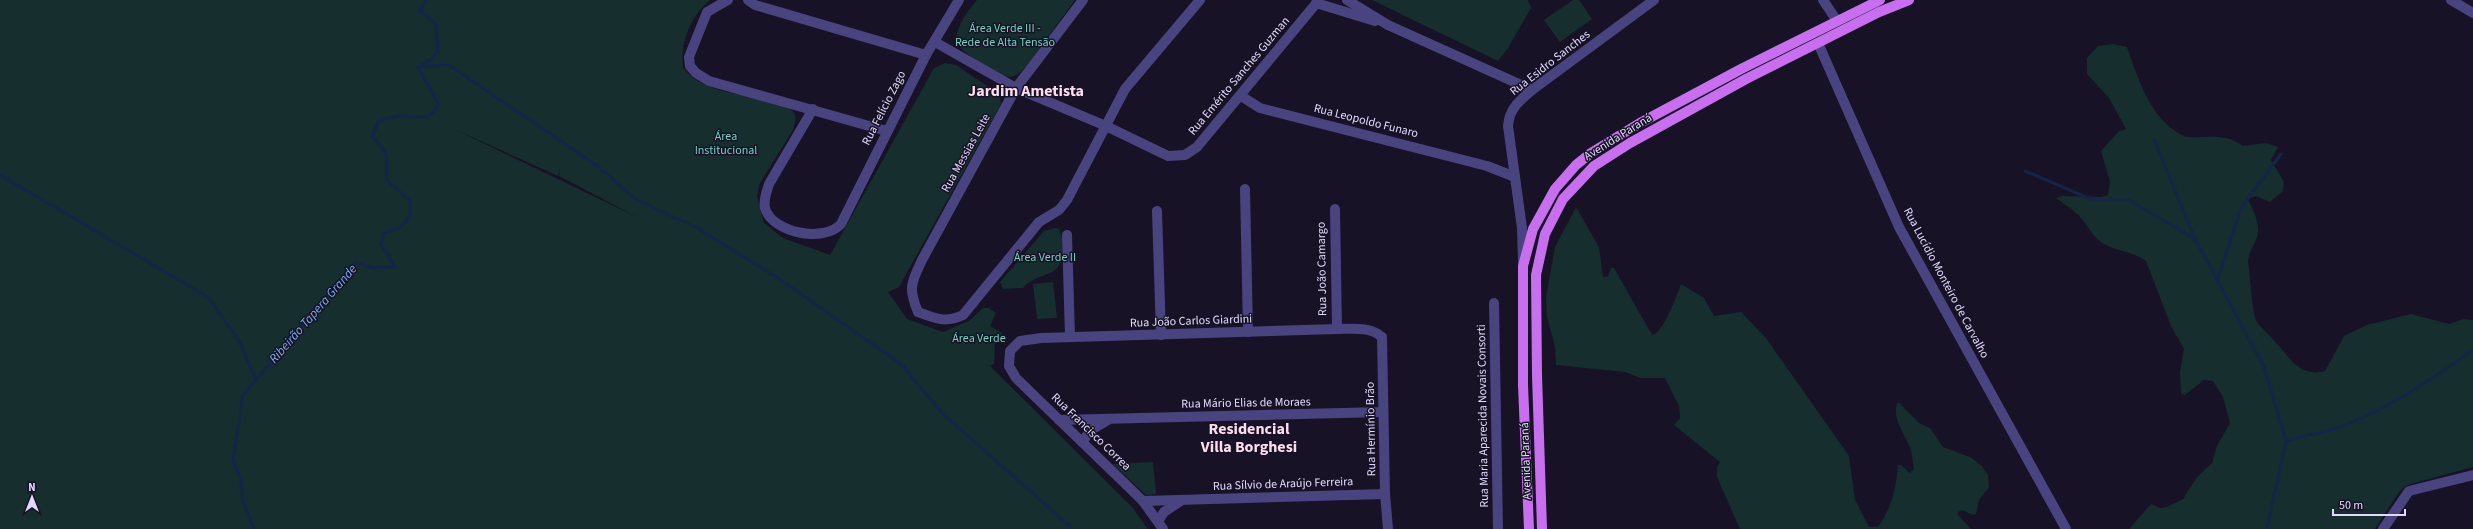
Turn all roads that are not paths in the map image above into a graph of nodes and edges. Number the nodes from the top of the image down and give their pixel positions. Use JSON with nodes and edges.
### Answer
{"nodes":[{"id":1,"x":728,"y":0,"type":"edge"},
{"id":2,"x":748,"y":0,"type":"edge"},
{"id":3,"x":959,"y":0,"type":"edge"},
{"id":4,"x":1083,"y":0,"type":"edge"},
{"id":5,"x":1200,"y":0,"type":"edge"},
{"id":6,"x":1347,"y":0,"type":"edge"},
{"id":7,"x":1654,"y":0,"type":"edge"},
{"id":8,"x":1823,"y":0,"type":"edge"},
{"id":9,"x":1880,"y":0,"type":"edge"},
{"id":10,"x":1909,"y":0,"type":"edge"},
{"id":11,"x":2451,"y":0,"type":"edge"},
{"id":12,"x":1317,"y":1,"type":"edge"},
{"id":13,"x":2473,"y":13,"type":"edge"},
{"id":14,"x":1836,"y":21,"type":"junction"},
{"id":15,"x":1388,"y":25,"type":"junction"},
{"id":16,"x":935,"y":42,"type":"junction"},
{"id":17,"x":1818,"y":43,"type":"junction"},
{"id":18,"x":926,"y":55,"type":"junction"},
{"id":19,"x":1016,"y":88,"type":"junction"},
{"id":20,"x":1532,"y":90,"type":"junction"},
{"id":21,"x":1240,"y":96,"type":"junction"},
{"id":22,"x":813,"y":109,"type":"junction"},
{"id":23,"x":1106,"y":126,"type":"junction"},
{"id":24,"x":887,"y":131,"type":"junction"},
{"id":25,"x":1511,"y":149,"type":"junction"},
{"id":26,"x":1487,"y":166,"type":"junction"},
{"id":27,"x":1514,"y":177,"type":"junction"},
{"id":28,"x":1245,"y":190,"type":"dead end"},
{"id":29,"x":1335,"y":209,"type":"dead end"},
{"id":30,"x":1157,"y":211,"type":"dead end"},
{"id":31,"x":1067,"y":235,"type":"dead end"},
{"id":32,"x":1523,"y":266,"type":"junction"},
{"id":33,"x":1494,"y":303,"type":"dead end"},
{"id":34,"x":1336,"y":329,"type":"junction"},
{"id":35,"x":1248,"y":332,"type":"junction"},
{"id":36,"x":1376,"y":332,"type":"joint"},
{"id":37,"x":1161,"y":335,"type":"junction"},
{"id":38,"x":1070,"y":337,"type":"junction"},
{"id":39,"x":1010,"y":351,"type":"joint"},
{"id":40,"x":1383,"y":412,"type":"junction"},
{"id":41,"x":1110,"y":419,"type":"junction"},
{"id":42,"x":1059,"y":420,"type":"junction"},
{"id":43,"x":1082,"y":442,"type":"junction"},
{"id":44,"x":2473,"y":475,"type":"edge"},
{"id":45,"x":1385,"y":494,"type":"junction"},
{"id":46,"x":1182,"y":500,"type":"junction"},
{"id":47,"x":1143,"y":501,"type":"junction"},
{"id":48,"x":1161,"y":525,"type":"edge"},
{"id":49,"x":1388,"y":529,"type":"edge"},
{"id":50,"x":1498,"y":529,"type":"edge"},
{"id":51,"x":1529,"y":529,"type":"edge"},
{"id":52,"x":1542,"y":529,"type":"edge"},
{"id":53,"x":2066,"y":529,"type":"edge"},
{"id":54,"x":2383,"y":529,"type":"edge"}],
"edges":[{"from":1,"to":22,"type":"street"},
{"from":2,"to":18,"type":"street"},
{"from":3,"to":16,"type":"street","name":"Rua Felício Zago"},
{"from":4,"to":19,"type":"street","name":"Rua Messias Leite"},
{"from":5,"to":23,"type":"street"},
{"from":6,"to":15,"type":"street"},
{"from":7,"to":20,"type":"street","name":"Rua Esidro Sanches"},
{"from":8,"to":14,"type":"street"},
{"from":9,"to":14,"type":"main road","name":"Avenida Paraná"},
{"from":10,"to":17,"type":"main road","name":"Avenida Paraná"},
{"from":11,"to":13,"type":"street"},
{"from":12,"to":15,"type":"street"},
{"from":12,"to":21,"type":"street","name":"Rua Emérito Sanches Guzman"},
{"from":14,"to":32,"type":"main road","name":"Avenida Paraná"},
{"from":15,"to":20,"type":"street"},
{"from":16,"to":18,"type":"street","name":"Rua Felício Zago"},
{"from":16,"to":19,"type":"street","name":"Rua Emérito Sanches Guzman"},
{"from":17,"to":52,"type":"main road","name":"Avenida Paraná"},
{"from":17,"to":53,"type":"street","name":"Rua Lucídio Monteiro de Carvalho"},
{"from":18,"to":24,"type":"street","name":"Rua Felício Zago"},
{"from":19,"to":23,"type":"street","name":"Rua Emérito Sanches Guzman"},
{"from":19,"to":23,"type":"street","name":"Rua Messias Leite"},
{"from":20,"to":25,"type":"street","name":"Rua Esidro Sanches"},
{"from":21,"to":23,"type":"street","name":"Rua Emérito Sanches Guzman"},
{"from":21,"to":26,"type":"street","name":"Rua Leopoldo Funaro"},
{"from":22,"to":24,"type":"street"},
{"from":22,"to":24,"type":"street","name":"Rua Felício Zago"},
{"from":25,"to":26,"type":"street","name":"Rua Leopoldo Funaro"},
{"from":25,"to":27,"type":"street","name":"Rua Esidro Sanches"},
{"from":26,"to":27,"type":"street","name":"Rua Leopoldo Funaro"},
{"from":27,"to":32,"type":"street","name":"Rua Esidro Sanches"},
{"from":28,"to":35,"type":"street"},
{"from":29,"to":34,"type":"street","name":"Rua João Camargo"},
{"from":30,"to":37,"type":"street"},
{"from":31,"to":38,"type":"street"},
{"from":32,"to":51,"type":"main road","name":"Avenida Paraná"},
{"from":33,"to":50,"type":"street","name":"Rua Maria Aparecida Novais Consorti"},
{"from":34,"to":35,"type":"street","name":"Rua João Carlos Giardini"},
{"from":34,"to":36,"type":"street","name":"Rua João Carlos Giardini"},
{"from":35,"to":37,"type":"street","name":"Rua João Carlos Giardini"},
{"from":36,"to":40,"type":"street","name":"Rua Hermínio Brão"},
{"from":37,"to":38,"type":"street","name":"Rua João Carlos Giardini"},
{"from":38,"to":39,"type":"street","name":"Rua João Carlos Giardini"},
{"from":39,"to":42,"type":"street","name":"Rua Francisco Correa"},
{"from":40,"to":41,"type":"street","name":"Rua Mário Elias de Moraes"},
{"from":40,"to":45,"type":"street","name":"Rua Hermínio Brão"},
{"from":41,"to":42,"type":"street","name":"Rua Mário Elias de Moraes"},
{"from":41,"to":43,"type":"street","name":"Rua Mário Elias de Moraes"},
{"from":42,"to":43,"type":"street","name":"Rua Francisco Correa"},
{"from":43,"to":47,"type":"street","name":"Rua Francisco Correa"},
{"from":44,"to":54,"type":"street"},
{"from":45,"to":46,"type":"street","name":"Rua Sílvio de Araújo Ferreira"},
{"from":45,"to":49,"type":"street","name":"Rua Hermínio Brão"},
{"from":46,"to":47,"type":"street","name":"Rua Sílvio de Araújo Ferreira"},
{"from":46,"to":48,"type":"street"},
{"from":47,"to":48,"type":"street","name":"Rua Francisco Correa"}]}
